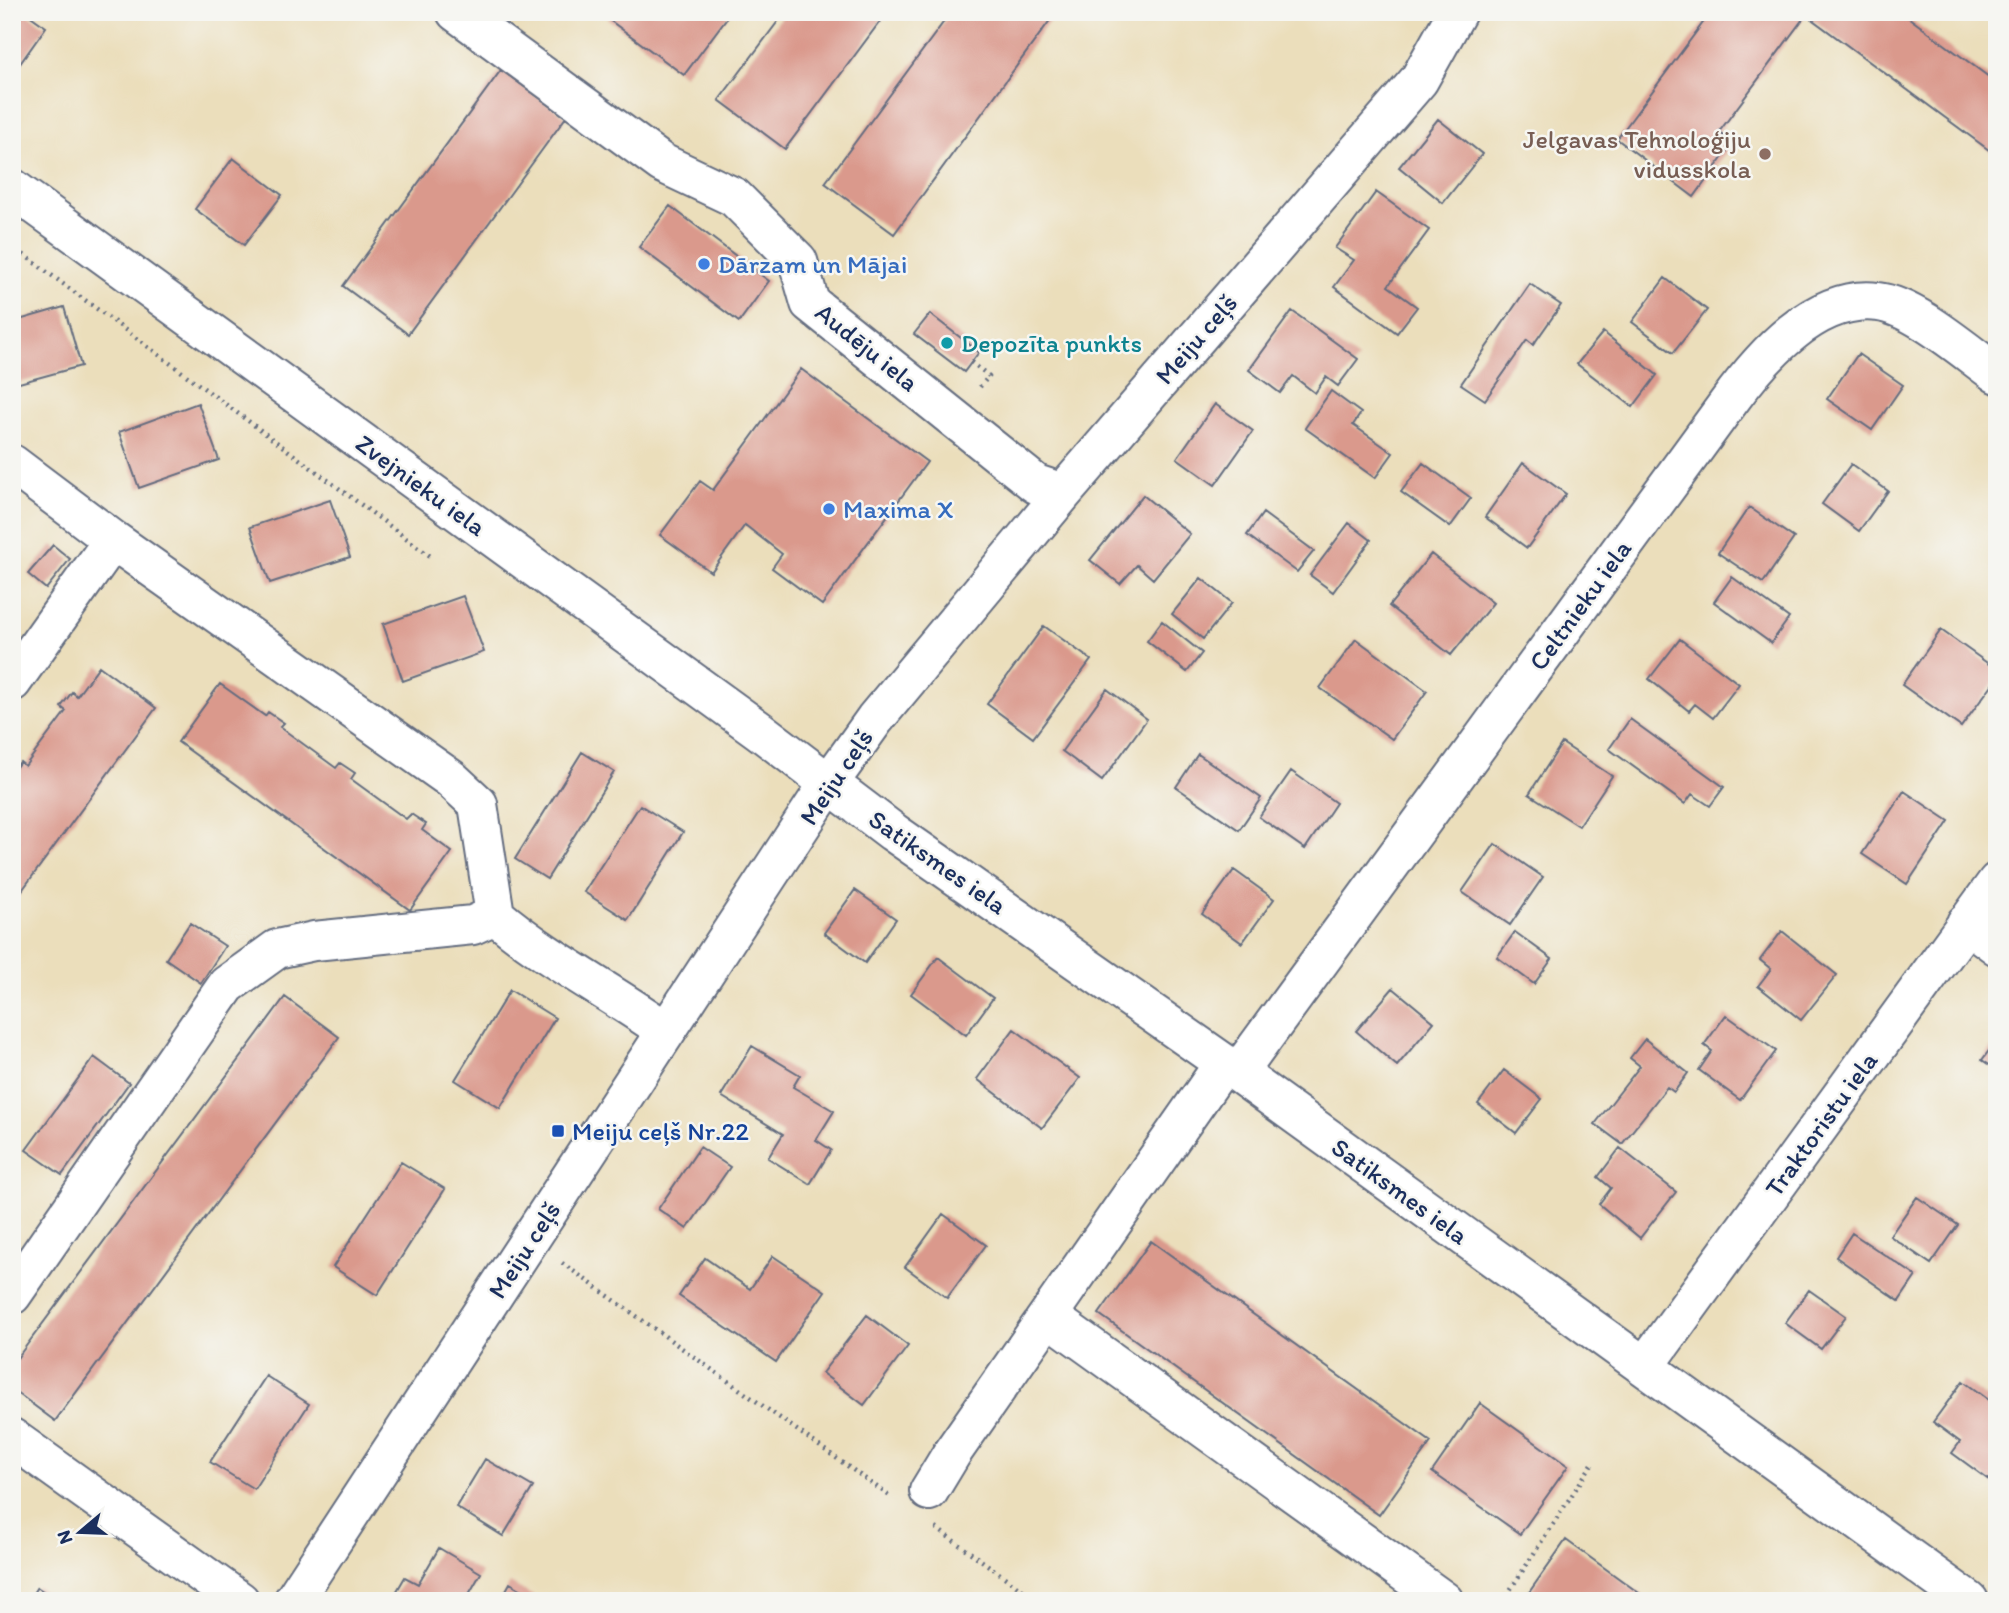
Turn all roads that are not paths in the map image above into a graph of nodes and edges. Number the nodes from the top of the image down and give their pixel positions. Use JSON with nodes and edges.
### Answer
{"nodes":[{"id":1,"x":456,"y":12,"type":"edge"},
{"id":2,"x":1457,"y":12,"type":"edge"},
{"id":3,"x":16,"y":199,"type":"edge"},
{"id":4,"x":1997,"y":374,"type":"edge"},
{"id":5,"x":12,"y":464,"type":"edge"},
{"id":6,"x":1063,"y":493,"type":"junction"},
{"id":7,"x":113,"y":540,"type":"junction"},
{"id":8,"x":12,"y":682,"type":"edge"},
{"id":9,"x":829,"y":783,"type":"junction"},
{"id":10,"x":1997,"y":882,"type":"edge"},
{"id":11,"x":495,"y":915,"type":"junction"},
{"id":12,"x":1966,"y":923,"type":"junction"},
{"id":13,"x":1997,"y":946,"type":"edge"},
{"id":14,"x":666,"y":1031,"type":"junction"},
{"id":15,"x":1231,"y":1068,"type":"junction"},
{"id":16,"x":12,"y":1295,"type":"edge"},
{"id":17,"x":1048,"y":1316,"type":"junction"},
{"id":18,"x":1645,"y":1366,"type":"junction"},
{"id":19,"x":12,"y":1438,"type":"edge"},
{"id":20,"x":921,"y":1506,"type":"road end"},
{"id":21,"x":240,"y":1601,"type":"edge"},
{"id":22,"x":293,"y":1601,"type":"edge"},
{"id":23,"x":1444,"y":1601,"type":"edge"},
{"id":24,"x":1969,"y":1601,"type":"edge"}],
"edges":[{"from":1,"to":6,"type":"street","name":"Audēju iela"},
{"from":2,"to":6,"type":"street","name":"Meiju ceļš"},
{"from":3,"to":9,"type":"street","name":"Zvejnieku iela"},
{"from":4,"to":15,"type":"street","name":"Celtnieku iela"},
{"from":5,"to":7,"type":"street"},
{"from":6,"to":9,"type":"street","name":"Meiju ceļš"},
{"from":7,"to":8,"type":"street"},
{"from":7,"to":11,"type":"street"},
{"from":9,"to":14,"type":"street","name":"Meiju ceļš"},
{"from":9,"to":15,"type":"street","name":"Satiksmes iela"},
{"from":10,"to":12,"type":"street","name":"Traktoristu iela"},
{"from":11,"to":14,"type":"street"},
{"from":11,"to":16,"type":"street"},
{"from":12,"to":13,"type":"street"},
{"from":12,"to":18,"type":"street","name":"Traktoristu iela"},
{"from":14,"to":22,"type":"street","name":"Meiju ceļš"},
{"from":15,"to":17,"type":"street","name":"Celtnieku iela"},
{"from":15,"to":18,"type":"street","name":"Satiksmes iela"},
{"from":17,"to":20,"type":"street","name":"Celtnieku iela"},
{"from":17,"to":23,"type":"street"},
{"from":18,"to":24,"type":"street","name":"Satiksmes iela"},
{"from":19,"to":21,"type":"street"}]}
